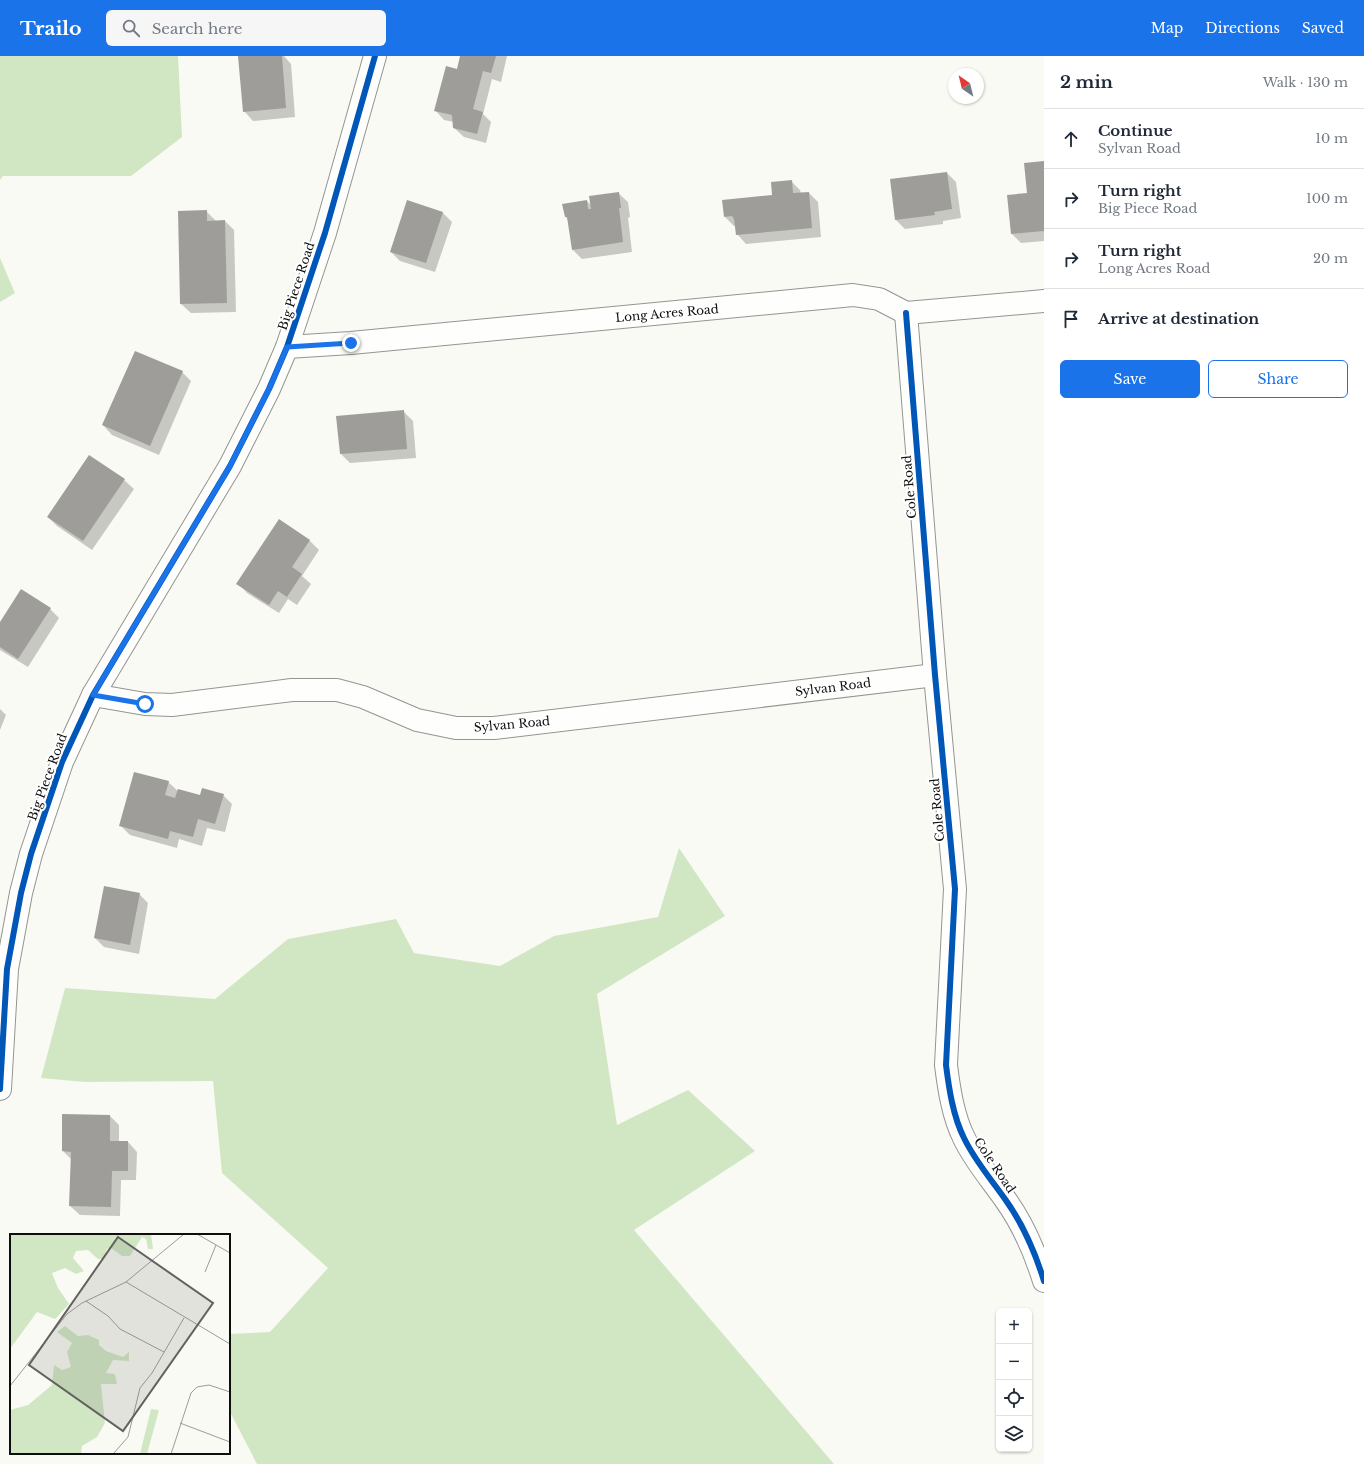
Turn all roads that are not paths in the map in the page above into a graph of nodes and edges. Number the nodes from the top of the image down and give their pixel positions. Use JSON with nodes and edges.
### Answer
{"nodes":[{"id":1,"x":375,"y":56,"type":"edge"},
{"id":2,"x":1044,"y":301,"type":"edge"},
{"id":3,"x":906,"y":313,"type":"junction"},
{"id":4,"x":287,"y":347,"type":"junction"},
{"id":5,"x":936,"y":675,"type":"junction"},
{"id":6,"x":93,"y":695,"type":"junction"},
{"id":7,"x":0,"y":1089,"type":"edge"},
{"id":8,"x":1044,"y":1281,"type":"edge"}],
"edges":[{"from":1,"to":4,"type":"street","name":"Big Piece Road"},
{"from":2,"to":3,"type":"street"},
{"from":3,"to":4,"type":"street","name":"Long Acres Road"},
{"from":3,"to":5,"type":"street","name":"Cole Road"},
{"from":4,"to":6,"type":"street","name":"Big Piece Road"},
{"from":5,"to":6,"type":"street","name":"Sylvan Road"},
{"from":5,"to":8,"type":"street","name":"Cole Road"},
{"from":6,"to":7,"type":"street","name":"Big Piece Road"}]}
